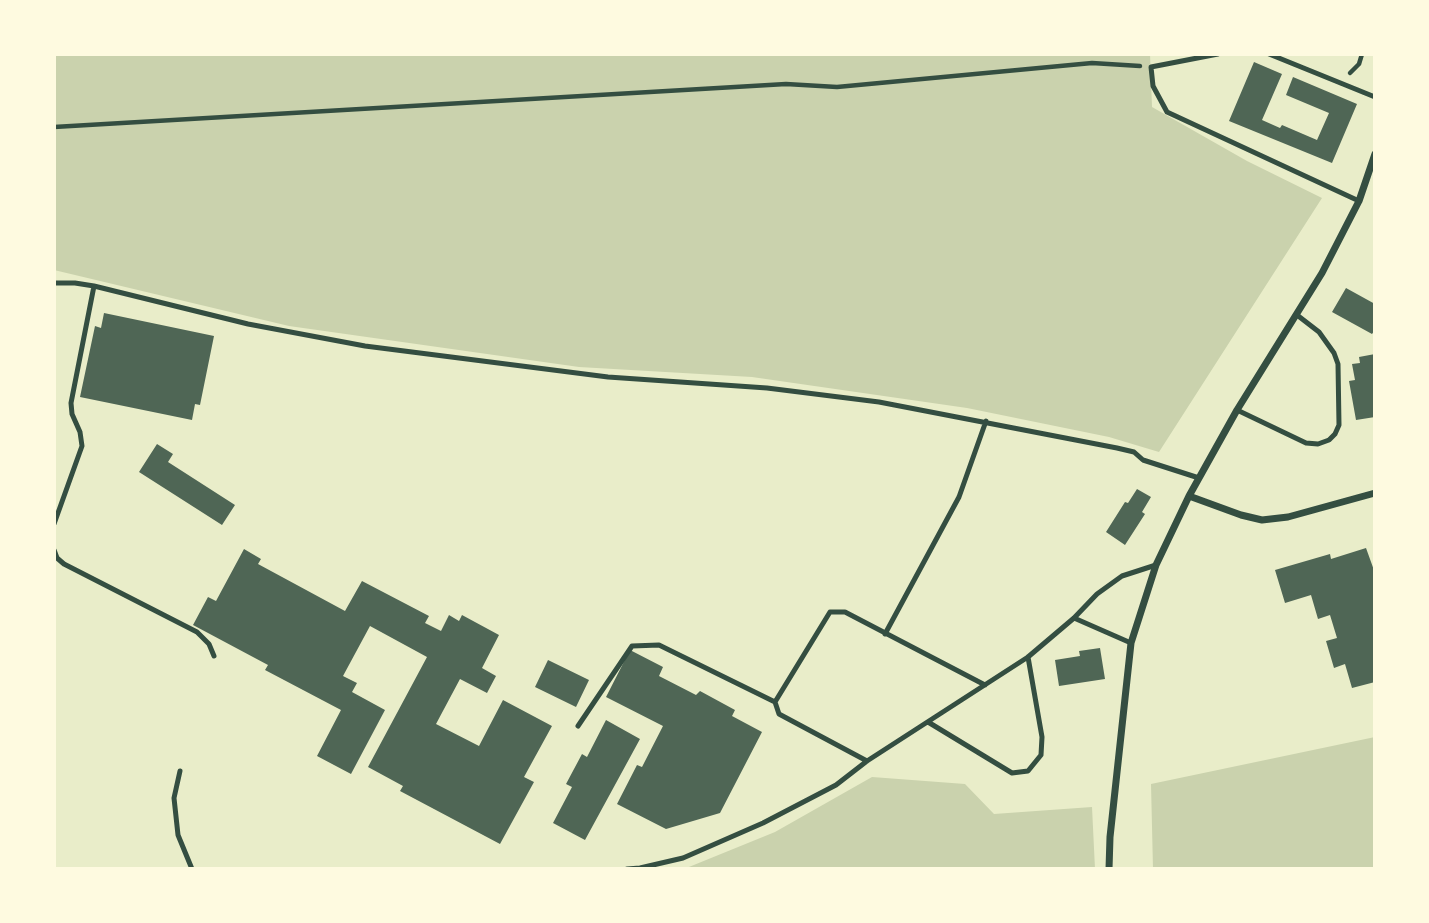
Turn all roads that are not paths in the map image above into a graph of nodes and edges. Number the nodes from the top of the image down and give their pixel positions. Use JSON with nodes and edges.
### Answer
{"nodes":[{"id":1,"x":1218,"y":54,"type":"edge"},
{"id":2,"x":1269,"y":54,"type":"edge"},
{"id":3,"x":1375,"y":97,"type":"edge"},
{"id":4,"x":1375,"y":154,"type":"edge"},
{"id":5,"x":1359,"y":201,"type":"junction"},
{"id":6,"x":54,"y":283,"type":"edge"},
{"id":7,"x":94,"y":286,"type":"junction"},
{"id":8,"x":1297,"y":315,"type":"junction"},
{"id":9,"x":1237,"y":410,"type":"junction"},
{"id":10,"x":986,"y":421,"type":"junction"},
{"id":11,"x":1199,"y":478,"type":"junction"},
{"id":12,"x":1375,"y":493,"type":"edge"},
{"id":13,"x":1189,"y":496,"type":"junction"},
{"id":14,"x":54,"y":524,"type":"edge"},
{"id":15,"x":54,"y":550,"type":"edge"},
{"id":16,"x":1156,"y":565,"type":"junction"},
{"id":17,"x":1074,"y":618,"type":"junction"},
{"id":18,"x":885,"y":634,"type":"junction"},
{"id":19,"x":1131,"y":643,"type":"junction"},
{"id":20,"x":214,"y":656,"type":"dead end"},
{"id":21,"x":1028,"y":657,"type":"junction"},
{"id":22,"x":985,"y":685,"type":"junction"},
{"id":23,"x":775,"y":702,"type":"junction"},
{"id":24,"x":928,"y":722,"type":"junction"},
{"id":25,"x":578,"y":726,"type":"dead end"},
{"id":26,"x":867,"y":761,"type":"junction"},
{"id":27,"x":180,"y":771,"type":"dead end"},
{"id":28,"x":192,"y":869,"type":"edge"},
{"id":29,"x":627,"y":869,"type":"edge"},
{"id":30,"x":1109,"y":869,"type":"edge"}],
"edges":[{"from":1,"to":5,"type":"lane"},
{"from":2,"to":3,"type":"lane"},
{"from":4,"to":5,"type":"street"},
{"from":5,"to":8,"type":"street"},
{"from":6,"to":7,"type":"lane"},
{"from":7,"to":10,"type":"lane"},
{"from":7,"to":14,"type":"lane"},
{"from":8,"to":9,"type":"street"},
{"from":8,"to":9,"type":"lane"},
{"from":9,"to":11,"type":"street"},
{"from":10,"to":11,"type":"lane"},
{"from":10,"to":18,"type":"lane"},
{"from":11,"to":13,"type":"street"},
{"from":12,"to":13,"type":"street"},
{"from":13,"to":16,"type":"street"},
{"from":15,"to":20,"type":"lane"},
{"from":16,"to":17,"type":"lane"},
{"from":16,"to":19,"type":"street"},
{"from":17,"to":19,"type":"lane"},
{"from":17,"to":21,"type":"lane"},
{"from":18,"to":22,"type":"lane"},
{"from":18,"to":23,"type":"lane"},
{"from":19,"to":30,"type":"street"},
{"from":21,"to":22,"type":"lane"},
{"from":21,"to":24,"type":"lane"},
{"from":22,"to":24,"type":"lane"},
{"from":23,"to":25,"type":"lane"},
{"from":23,"to":26,"type":"lane"},
{"from":24,"to":26,"type":"lane"},
{"from":26,"to":29,"type":"lane"},
{"from":27,"to":28,"type":"lane"}]}
